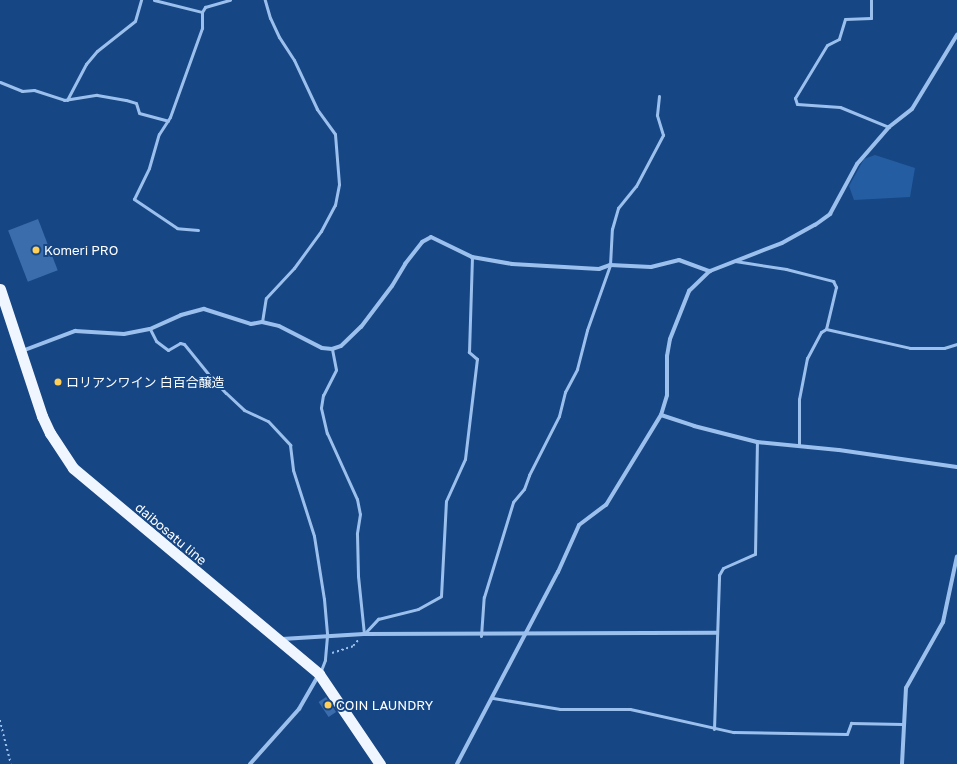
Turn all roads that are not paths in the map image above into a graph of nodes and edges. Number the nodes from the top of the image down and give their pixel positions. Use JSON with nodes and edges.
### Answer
{"nodes":[{"id":1,"x":141,"y":0,"type":"edge"},
{"id":2,"x":154,"y":0,"type":"edge"},
{"id":3,"x":230,"y":0,"type":"edge"},
{"id":4,"x":265,"y":0,"type":"edge"},
{"id":5,"x":871,"y":0,"type":"edge"},
{"id":6,"x":202,"y":12,"type":"junction"},
{"id":7,"x":957,"y":35,"type":"edge"},
{"id":8,"x":0,"y":82,"type":"edge"},
{"id":9,"x":659,"y":96,"type":"dead end"},
{"id":10,"x":67,"y":100,"type":"junction"},
{"id":11,"x":168,"y":121,"type":"junction"},
{"id":12,"x":889,"y":127,"type":"junction"},
{"id":13,"x":198,"y":230,"type":"dead end"},
{"id":14,"x":472,"y":257,"type":"junction"},
{"id":15,"x":735,"y":261,"type":"junction"},
{"id":16,"x":610,"y":264,"type":"junction"},
{"id":17,"x":710,"y":272,"type":"junction"},
{"id":18,"x":0,"y":289,"type":"edge"},
{"id":19,"x":262,"y":322,"type":"junction"},
{"id":20,"x":826,"y":329,"type":"junction"},
{"id":21,"x":150,"y":330,"type":"junction"},
{"id":22,"x":957,"y":344,"type":"edge"},
{"id":23,"x":332,"y":349,"type":"junction"},
{"id":24,"x":21,"y":351,"type":"junction"},
{"id":25,"x":661,"y":415,"type":"junction"},
{"id":26,"x":757,"y":442,"type":"junction"},
{"id":27,"x":799,"y":446,"type":"junction"},
{"id":28,"x":957,"y":467,"type":"edge"},
{"id":29,"x":957,"y":556,"type":"edge"},
{"id":30,"x":717,"y":633,"type":"junction"},
{"id":31,"x":364,"y":634,"type":"junction"},
{"id":32,"x":526,"y":635,"type":"junction"},
{"id":33,"x":327,"y":636,"type":"junction"},
{"id":34,"x":481,"y":636,"type":"junction"},
{"id":35,"x":277,"y":639,"type":"junction"},
{"id":36,"x":319,"y":674,"type":"junction"},
{"id":37,"x":493,"y":698,"type":"junction"},
{"id":38,"x":902,"y":724,"type":"junction"},
{"id":39,"x":714,"y":729,"type":"junction"},
{"id":40,"x":250,"y":764,"type":"edge"},
{"id":41,"x":380,"y":764,"type":"edge"},
{"id":42,"x":457,"y":764,"type":"edge"},
{"id":43,"x":902,"y":764,"type":"edge"}],
"edges":[{"from":1,"to":10,"type":"lane"},
{"from":2,"to":6,"type":"lane"},
{"from":3,"to":6,"type":"lane"},
{"from":4,"to":19,"type":"lane"},
{"from":5,"to":12,"type":"lane"},
{"from":6,"to":11,"type":"lane"},
{"from":7,"to":12,"type":"street"},
{"from":8,"to":10,"type":"lane"},
{"from":9,"to":16,"type":"lane"},
{"from":10,"to":11,"type":"lane"},
{"from":11,"to":13,"type":"lane"},
{"from":12,"to":15,"type":"street"},
{"from":14,"to":16,"type":"street"},
{"from":14,"to":23,"type":"street"},
{"from":14,"to":31,"type":"lane"},
{"from":15,"to":17,"type":"street"},
{"from":15,"to":20,"type":"lane"},
{"from":16,"to":17,"type":"street"},
{"from":16,"to":34,"type":"lane"},
{"from":17,"to":25,"type":"street"},
{"from":18,"to":24,"type":"highway","name":"daibosatu line"},
{"from":19,"to":21,"type":"street"},
{"from":19,"to":23,"type":"street"},
{"from":20,"to":22,"type":"lane"},
{"from":20,"to":27,"type":"lane"},
{"from":21,"to":24,"type":"street"},
{"from":21,"to":33,"type":"lane"},
{"from":23,"to":31,"type":"lane"},
{"from":24,"to":35,"type":"highway","name":"daibosatu line"},
{"from":25,"to":26,"type":"street"},
{"from":25,"to":32,"type":"street"},
{"from":26,"to":27,"type":"street"},
{"from":26,"to":30,"type":"lane"},
{"from":27,"to":28,"type":"street"},
{"from":29,"to":38,"type":"street"},
{"from":30,"to":32,"type":"street"},
{"from":30,"to":39,"type":"lane"},
{"from":31,"to":33,"type":"street"},
{"from":31,"to":34,"type":"street"},
{"from":32,"to":34,"type":"street"},
{"from":32,"to":37,"type":"street"},
{"from":33,"to":35,"type":"street"},
{"from":33,"to":36,"type":"lane"},
{"from":35,"to":36,"type":"highway","name":"daibosatu line"},
{"from":36,"to":40,"type":"street"},
{"from":36,"to":41,"type":"highway","name":"daibosatu line"},
{"from":37,"to":39,"type":"lane"},
{"from":37,"to":42,"type":"street"},
{"from":38,"to":39,"type":"lane"},
{"from":38,"to":43,"type":"street"}]}
